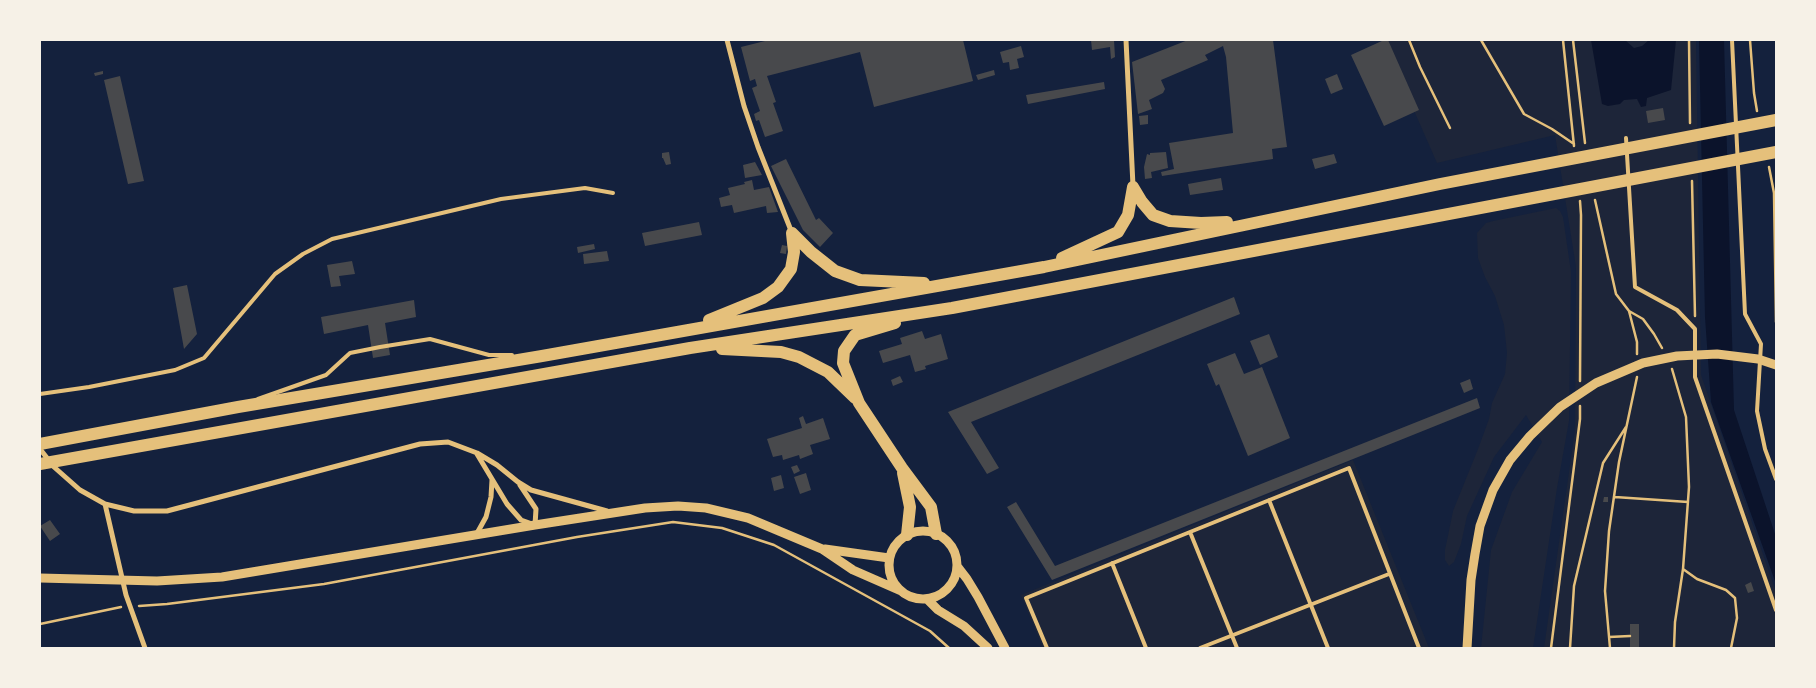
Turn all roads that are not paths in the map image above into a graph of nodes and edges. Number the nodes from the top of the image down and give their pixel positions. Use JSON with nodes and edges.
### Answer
{"nodes":[{"id":1,"x":727,"y":40,"type":"edge"},
{"id":2,"x":1126,"y":40,"type":"edge"},
{"id":3,"x":1732,"y":40,"type":"edge"},
{"id":4,"x":1776,"y":120,"type":"edge"},
{"id":5,"x":1626,"y":138,"type":"dead end"},
{"id":6,"x":1776,"y":152,"type":"edge"},
{"id":7,"x":1133,"y":187,"type":"junction"},
{"id":8,"x":613,"y":193,"type":"dead end"},
{"id":9,"x":1267,"y":220,"type":"junction"},
{"id":10,"x":792,"y":233,"type":"junction"},
{"id":11,"x":1044,"y":267,"type":"junction"},
{"id":12,"x":949,"y":284,"type":"junction"},
{"id":13,"x":952,"y":308,"type":"junction"},
{"id":14,"x":685,"y":329,"type":"junction"},
{"id":15,"x":690,"y":348,"type":"junction"},
{"id":16,"x":542,"y":356,"type":"junction"},
{"id":17,"x":1776,"y":365,"type":"edge"},
{"id":18,"x":40,"y":394,"type":"edge"},
{"id":19,"x":859,"y":403,"type":"junction"},
{"id":20,"x":238,"y":407,"type":"junction"},
{"id":21,"x":40,"y":444,"type":"edge"},
{"id":22,"x":40,"y":449,"type":"edge"},
{"id":23,"x":477,"y":453,"type":"junction"},
{"id":24,"x":40,"y":464,"type":"edge"},
{"id":25,"x":902,"y":468,"type":"junction"},
{"id":26,"x":1776,"y":479,"type":"edge"},
{"id":27,"x":492,"y":480,"type":"junction"},
{"id":28,"x":518,"y":482,"type":"junction"},
{"id":29,"x":1269,"y":500,"type":"junction"},
{"id":30,"x":105,"y":504,"type":"junction"},
{"id":31,"x":612,"y":513,"type":"junction"},
{"id":32,"x":535,"y":525,"type":"junction"},
{"id":33,"x":1190,"y":532,"type":"junction"},
{"id":34,"x":936,"y":534,"type":"junction"},
{"id":35,"x":476,"y":535,"type":"junction"},
{"id":36,"x":907,"y":535,"type":"junction"},
{"id":37,"x":822,"y":549,"type":"junction"},
{"id":38,"x":890,"y":558,"type":"junction"},
{"id":39,"x":1112,"y":563,"type":"junction"},
{"id":40,"x":957,"y":566,"type":"junction"},
{"id":41,"x":1389,"y":574,"type":"junction"},
{"id":42,"x":40,"y":578,"type":"edge"},
{"id":43,"x":901,"y":591,"type":"junction"},
{"id":44,"x":927,"y":599,"type":"junction"},
{"id":45,"x":1311,"y":605,"type":"junction"},
{"id":46,"x":1776,"y":610,"type":"edge"},
{"id":47,"x":1232,"y":636,"type":"junction"},
{"id":48,"x":145,"y":648,"type":"edge"},
{"id":49,"x":988,"y":648,"type":"edge"},
{"id":50,"x":1005,"y":648,"type":"edge"},
{"id":51,"x":1047,"y":648,"type":"edge"},
{"id":52,"x":1146,"y":648,"type":"edge"},
{"id":53,"x":1200,"y":648,"type":"edge"},
{"id":54,"x":1237,"y":648,"type":"edge"},
{"id":55,"x":1328,"y":648,"type":"edge"},
{"id":56,"x":1419,"y":648,"type":"edge"},
{"id":57,"x":1468,"y":648,"type":"edge"}],
"edges":[{"from":1,"to":10,"type":"street"},
{"from":2,"to":7,"type":"street"},
{"from":3,"to":26,"type":"lane"},
{"from":4,"to":9,"type":"highway"},
{"from":5,"to":46,"type":"lane"},
{"from":6,"to":13,"type":"highway"},
{"from":7,"to":9,"type":"highway"},
{"from":7,"to":11,"type":"highway"},
{"from":8,"to":18,"type":"lane"},
{"from":9,"to":11,"type":"highway"},
{"from":10,"to":12,"type":"highway"},
{"from":10,"to":14,"type":"highway"},
{"from":11,"to":12,"type":"highway"},
{"from":12,"to":14,"type":"highway"},
{"from":13,"to":15,"type":"highway"},
{"from":13,"to":19,"type":"highway"},
{"from":14,"to":16,"type":"highway"},
{"from":15,"to":19,"type":"highway"},
{"from":15,"to":24,"type":"highway"},
{"from":16,"to":20,"type":"highway"},
{"from":16,"to":20,"type":"lane"},
{"from":17,"to":57,"type":"street"},
{"from":19,"to":25,"type":"highway"},
{"from":20,"to":21,"type":"highway"},
{"from":22,"to":30,"type":"street"},
{"from":23,"to":27,"type":"street"},
{"from":23,"to":28,"type":"street"},
{"from":23,"to":30,"type":"street"},
{"from":25,"to":34,"type":"highway"},
{"from":25,"to":36,"type":"highway"},
{"from":27,"to":32,"type":"street"},
{"from":27,"to":35,"type":"street"},
{"from":28,"to":31,"type":"street"},
{"from":28,"to":32,"type":"street"},
{"from":29,"to":33,"type":"lane"},
{"from":29,"to":41,"type":"lane"},
{"from":29,"to":45,"type":"lane"},
{"from":30,"to":48,"type":"street"},
{"from":31,"to":32,"type":"street"},
{"from":31,"to":37,"type":"street"},
{"from":32,"to":35,"type":"street"},
{"from":33,"to":39,"type":"lane"},
{"from":33,"to":47,"type":"lane"},
{"from":34,"to":36,"type":"street"},
{"from":34,"to":40,"type":"street"},
{"from":35,"to":42,"type":"street"},
{"from":36,"to":38,"type":"street"},
{"from":37,"to":38,"type":"street"},
{"from":37,"to":43,"type":"street"},
{"from":38,"to":43,"type":"street"},
{"from":39,"to":51,"type":"lane"},
{"from":39,"to":52,"type":"lane"},
{"from":40,"to":44,"type":"street"},
{"from":40,"to":50,"type":"street"},
{"from":41,"to":45,"type":"lane"},
{"from":41,"to":56,"type":"lane"},
{"from":43,"to":44,"type":"street"},
{"from":44,"to":49,"type":"street"},
{"from":45,"to":47,"type":"lane"},
{"from":45,"to":55,"type":"lane"},
{"from":47,"to":53,"type":"lane"},
{"from":47,"to":54,"type":"lane"}]}
